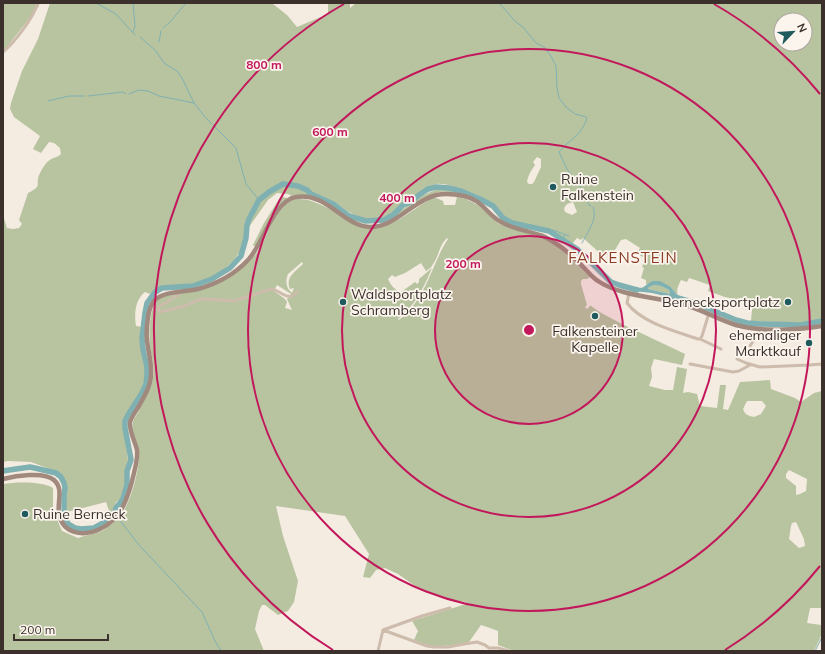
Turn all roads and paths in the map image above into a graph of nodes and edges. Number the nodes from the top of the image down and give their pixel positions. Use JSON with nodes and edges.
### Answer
{"nodes":[{"id":1,"x":38,"y":3,"type":"edge"},
{"id":2,"x":3,"y":52,"type":"edge"},
{"id":3,"x":181,"y":292,"type":"junction"},
{"id":4,"x":297,"y":292,"type":"dead end"},
{"id":5,"x":628,"y":293,"type":"junction"},
{"id":6,"x":709,"y":313,"type":"junction"},
{"id":7,"x":822,"y":326,"type":"edge"},
{"id":8,"x":761,"y":329,"type":"junction"},
{"id":9,"x":700,"y":339,"type":"junction"},
{"id":10,"x":750,"y":346,"type":"dead end"},
{"id":11,"x":721,"y":349,"type":"dead end"},
{"id":12,"x":737,"y":359,"type":"dead end"},
{"id":13,"x":690,"y":364,"type":"dead end"},
{"id":14,"x":822,"y":364,"type":"edge"},
{"id":15,"x":750,"y":365,"type":"junction"},
{"id":16,"x":3,"y":479,"type":"edge"},
{"id":17,"x":450,"y":608,"type":"dead end"},
{"id":18,"x":383,"y":630,"type":"junction"},
{"id":19,"x":378,"y":651,"type":"edge"},
{"id":20,"x":509,"y":651,"type":"edge"}],
"edges":[{"from":1,"to":2,"type":"street"},
{"from":3,"to":4,"type":"street"},
{"from":3,"to":5,"type":"main road"},
{"from":3,"to":16,"type":"main road"},
{"from":5,"to":6,"type":"main road"},
{"from":5,"to":9,"type":"street"},
{"from":6,"to":8,"type":"main road"},
{"from":6,"to":9,"type":"street"},
{"from":7,"to":8,"type":"main road"},
{"from":8,"to":10,"type":"street"},
{"from":9,"to":11,"type":"street"},
{"from":12,"to":15,"type":"street"},
{"from":13,"to":15,"type":"street"},
{"from":14,"to":15,"type":"street"},
{"from":17,"to":18,"type":"street"},
{"from":18,"to":19,"type":"street"},
{"from":18,"to":20,"type":"street"}]}
